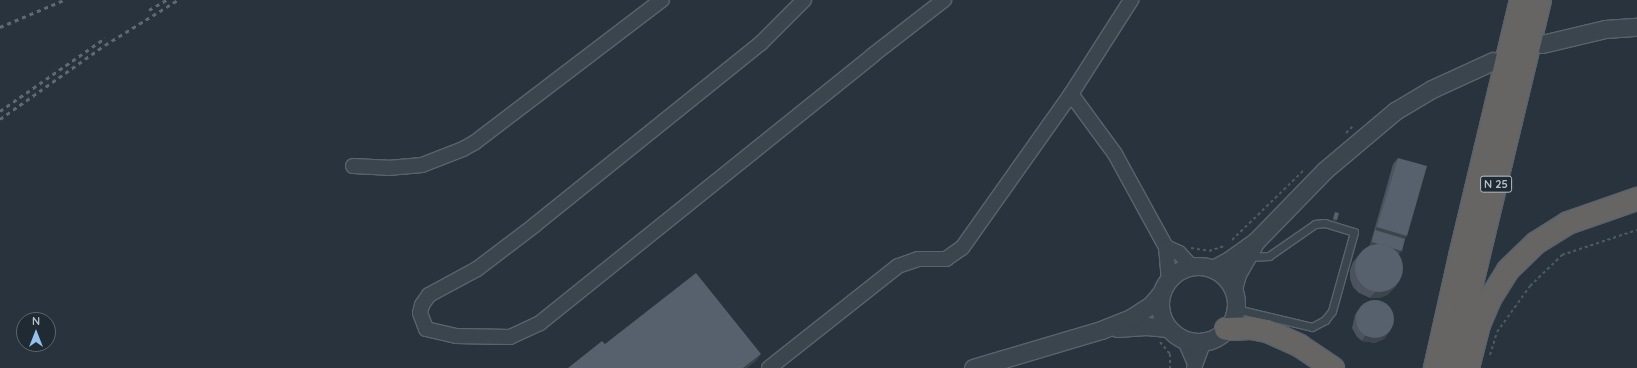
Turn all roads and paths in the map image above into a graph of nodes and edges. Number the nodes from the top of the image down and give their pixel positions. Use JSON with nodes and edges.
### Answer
{"nodes":[{"id":1,"x":662,"y":0,"type":"edge"},
{"id":2,"x":804,"y":0,"type":"edge"},
{"id":3,"x":944,"y":0,"type":"edge"},
{"id":4,"x":1131,"y":0,"type":"edge"},
{"id":5,"x":1521,"y":0,"type":"edge"},
{"id":6,"x":1540,"y":0,"type":"edge"},
{"id":7,"x":1637,"y":27,"type":"edge"},
{"id":8,"x":1542,"y":44,"type":"dead end"},
{"id":9,"x":1493,"y":61,"type":"dead end"},
{"id":10,"x":1072,"y":94,"type":"junction"},
{"id":11,"x":353,"y":166,"type":"dead end"},
{"id":12,"x":1637,"y":198,"type":"edge"},
{"id":13,"x":1637,"y":230,"type":"edge"},
{"id":14,"x":1256,"y":241,"type":"junction"},
{"id":15,"x":1166,"y":247,"type":"junction"},
{"id":16,"x":1248,"y":257,"type":"junction"},
{"id":17,"x":1191,"y":266,"type":"junction"},
{"id":18,"x":1213,"y":269,"type":"junction"},
{"id":19,"x":1165,"y":286,"type":"junction"},
{"id":20,"x":1233,"y":288,"type":"junction"},
{"id":21,"x":1236,"y":309,"type":"junction"},
{"id":22,"x":1146,"y":326,"type":"junction"},
{"id":23,"x":1168,"y":328,"type":"junction"},
{"id":24,"x":1226,"y":329,"type":"junction"},
{"id":25,"x":1101,"y":330,"type":"junction"},
{"id":26,"x":1184,"y":339,"type":"junction"},
{"id":27,"x":1204,"y":341,"type":"junction"},
{"id":28,"x":1488,"y":359,"type":"dead end"},
{"id":29,"x":1194,"y":366,"type":"edge"},
{"id":30,"x":769,"y":368,"type":"edge"},
{"id":31,"x":973,"y":368,"type":"edge"},
{"id":32,"x":1170,"y":368,"type":"edge"},
{"id":33,"x":1332,"y":368,"type":"edge"},
{"id":34,"x":1435,"y":368,"type":"edge"},
{"id":35,"x":1454,"y":368,"type":"edge"},
{"id":36,"x":1468,"y":368,"type":"edge"}],
"edges":[{"from":1,"to":11,"type":"street"},
{"from":2,"to":3,"type":"street"},
{"from":4,"to":10,"type":"street"},
{"from":5,"to":34,"type":"highway","number":"N 25"},
{"from":6,"to":35,"type":"highway","number":"N 25"},
{"from":7,"to":8,"type":"street"},
{"from":9,"to":14,"type":"street"},
{"from":10,"to":15,"type":"street"},
{"from":10,"to":30,"type":"street"},
{"from":12,"to":36,"type":"highway"},
{"from":13,"to":28,"type":"path"},
{"from":14,"to":16,"type":"street"},
{"from":14,"to":18,"type":"street"},
{"from":15,"to":17,"type":"street"},
{"from":15,"to":19,"type":"street"},
{"from":16,"to":20,"type":"street"},
{"from":16,"to":21,"type":"lane"},
{"from":17,"to":18,"type":"street"},
{"from":17,"to":19,"type":"street"},
{"from":18,"to":20,"type":"street"},
{"from":19,"to":23,"type":"street"},
{"from":19,"to":25,"type":"street"},
{"from":20,"to":21,"type":"street"},
{"from":21,"to":24,"type":"street"},
{"from":22,"to":23,"type":"street"},
{"from":22,"to":25,"type":"street"},
{"from":22,"to":32,"type":"path"},
{"from":23,"to":26,"type":"street"},
{"from":24,"to":27,"type":"street"},
{"from":24,"to":33,"type":"highway"},
{"from":25,"to":31,"type":"street"},
{"from":26,"to":27,"type":"street"},
{"from":26,"to":29,"type":"street"},
{"from":27,"to":29,"type":"street"}]}
